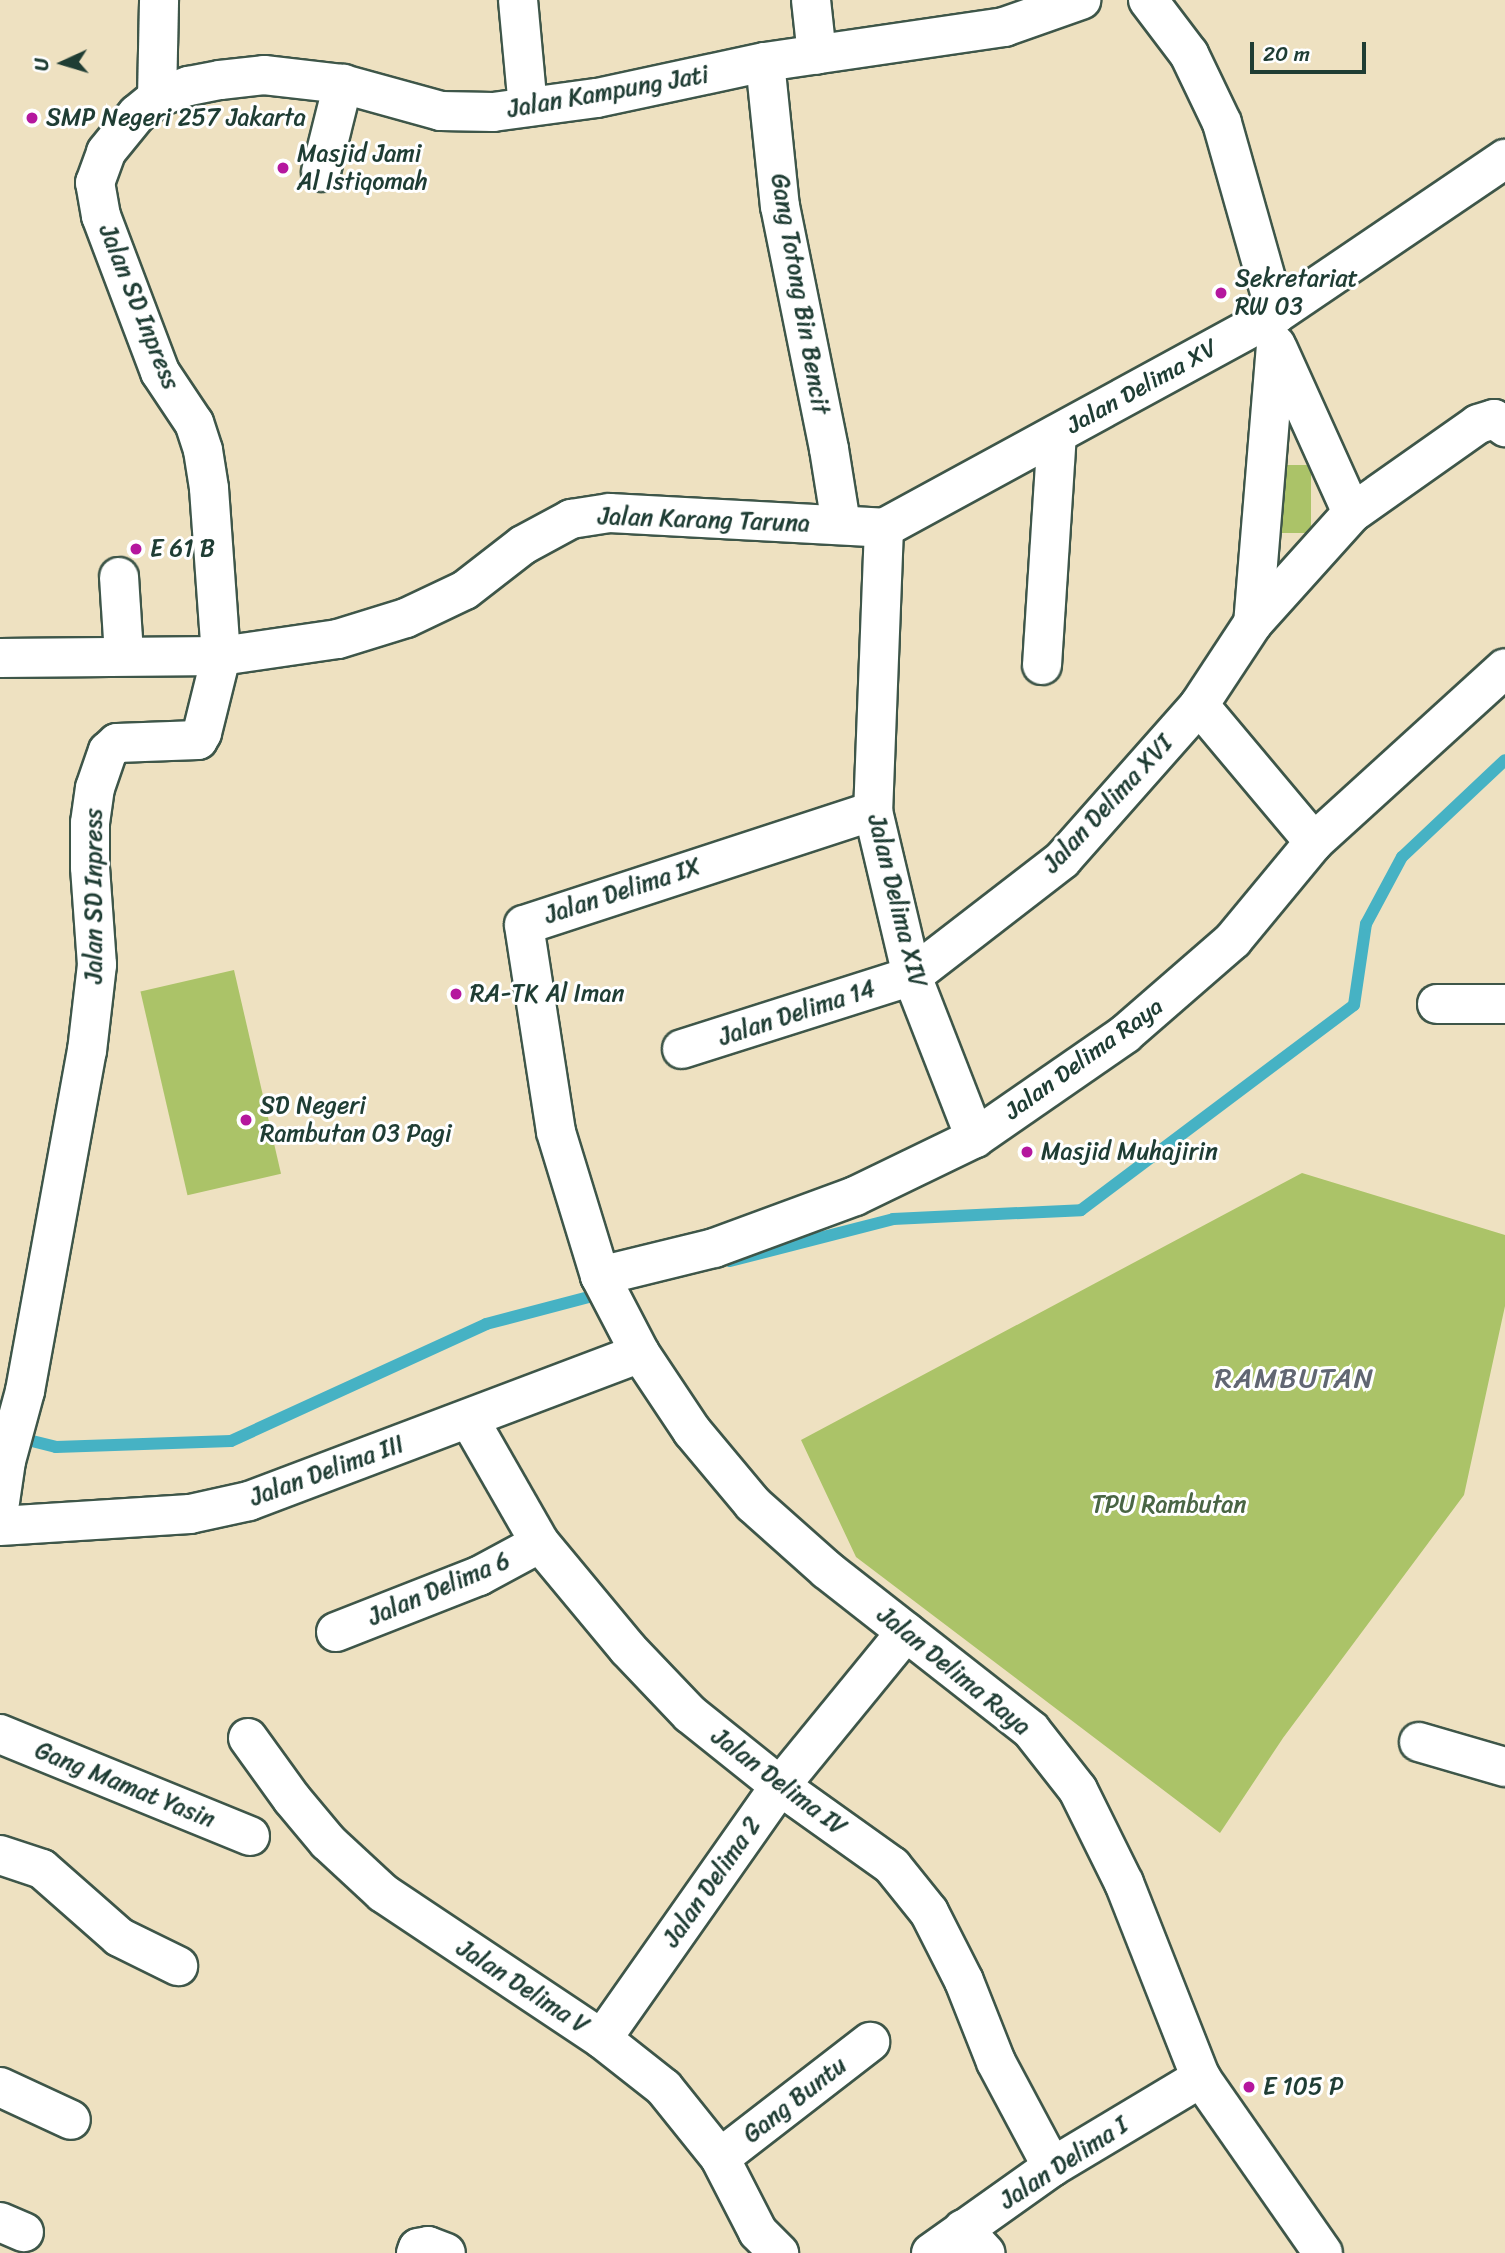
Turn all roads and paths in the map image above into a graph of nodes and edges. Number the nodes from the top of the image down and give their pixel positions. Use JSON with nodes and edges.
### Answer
{"nodes":[{"id":1,"x":159,"y":0,"type":"edge"},
{"id":2,"x":518,"y":0,"type":"edge"},
{"id":3,"x":811,"y":0,"type":"edge"},
{"id":4,"x":1081,"y":0,"type":"edge"},
{"id":5,"x":1148,"y":0,"type":"edge"},
{"id":6,"x":1000,"y":14,"type":"edge"},
{"id":7,"x":817,"y":55,"type":"junction"},
{"id":8,"x":765,"y":62,"type":"junction"},
{"id":9,"x":343,"y":84,"type":"junction"},
{"id":10,"x":157,"y":98,"type":"junction"},
{"id":11,"x":528,"y":107,"type":"junction"},
{"id":12,"x":1505,"y":159,"type":"edge"},
{"id":13,"x":321,"y":172,"type":"dead end"},
{"id":14,"x":95,"y":183,"type":"joint"},
{"id":15,"x":1272,"y":327,"type":"junction"},
{"id":16,"x":1505,"y":427,"type":"edge"},
{"id":17,"x":1056,"y":434,"type":"junction"},
{"id":18,"x":1352,"y":513,"type":"junction"},
{"id":19,"x":841,"y":524,"type":"junction"},
{"id":20,"x":884,"y":528,"type":"junction"},
{"id":21,"x":119,"y":577,"type":"dead end"},
{"id":22,"x":1253,"y":623,"type":"junction"},
{"id":23,"x":124,"y":655,"type":"junction"},
{"id":24,"x":221,"y":656,"type":"junction"},
{"id":25,"x":0,"y":658,"type":"edge"},
{"id":26,"x":1042,"y":665,"type":"dead end"},
{"id":27,"x":1505,"y":668,"type":"edge"},
{"id":28,"x":1199,"y":705,"type":"junction"},
{"id":29,"x":873,"y":811,"type":"junction"},
{"id":30,"x":1314,"y":842,"type":"junction"},
{"id":31,"x":912,"y":976,"type":"junction"},
{"id":32,"x":1437,"y":1004,"type":"dead end"},
{"id":33,"x":1505,"y":1004,"type":"edge"},
{"id":34,"x":682,"y":1049,"type":"dead end"},
{"id":35,"x":975,"y":1138,"type":"junction"},
{"id":36,"x":602,"y":1279,"type":"junction"},
{"id":37,"x":640,"y":1353,"type":"junction"},
{"id":38,"x":14,"y":1396,"type":"edge"},
{"id":39,"x":470,"y":1419,"type":"junction"},
{"id":40,"x":0,"y":1502,"type":"edge"},
{"id":41,"x":0,"y":1526,"type":"edge"},
{"id":42,"x":540,"y":1543,"type":"junction"},
{"id":43,"x":336,"y":1632,"type":"dead end"},
{"id":44,"x":906,"y":1632,"type":"junction"},
{"id":45,"x":0,"y":1734,"type":"edge"},
{"id":46,"x":248,"y":1738,"type":"dead end"},
{"id":47,"x":1419,"y":1742,"type":"dead end"},
{"id":48,"x":1505,"y":1767,"type":"edge"},
{"id":49,"x":780,"y":1786,"type":"junction"},
{"id":50,"x":250,"y":1836,"type":"dead end"},
{"id":51,"x":0,"y":1855,"type":"edge"},
{"id":52,"x":177,"y":1966,"type":"dead end"},
{"id":53,"x":602,"y":2039,"type":"junction"},
{"id":54,"x":870,"y":2042,"type":"dead end"},
{"id":55,"x":1201,"y":2078,"type":"junction"},
{"id":56,"x":0,"y":2087,"type":"edge"},
{"id":57,"x":71,"y":2120,"type":"dead end"},
{"id":58,"x":720,"y":2158,"type":"junction"},
{"id":59,"x":1052,"y":2167,"type":"junction"},
{"id":60,"x":974,"y":2241,"type":"edge"},
{"id":61,"x":416,"y":2253,"type":"edge"},
{"id":62,"x":446,"y":2253,"type":"edge"},
{"id":63,"x":779,"y":2253,"type":"edge"},
{"id":64,"x":931,"y":2253,"type":"edge"},
{"id":65,"x":1323,"y":2253,"type":"edge"}],
"edges":[{"from":1,"to":10,"type":"street"},
{"from":2,"to":11,"type":"street"},
{"from":3,"to":7,"type":"street"},
{"from":4,"to":6,"type":"street","name":"Jalan Kampung Jati"},
{"from":5,"to":15,"type":"street"},
{"from":6,"to":7,"type":"street","name":"Jalan Kampung Jati"},
{"from":7,"to":8,"type":"street","name":"Jalan Kampung Jati"},
{"from":8,"to":11,"type":"street","name":"Jalan Kampung Jati"},
{"from":8,"to":19,"type":"street","name":"Gang Totong Bin Bencit"},
{"from":9,"to":10,"type":"street","name":"Jalan Kampung Jati"},
{"from":9,"to":11,"type":"street","name":"Jalan Kampung Jati"},
{"from":9,"to":13,"type":"street"},
{"from":10,"to":14,"type":"street","name":"Jalan Kampung Jati"},
{"from":12,"to":15,"type":"street","name":"Jalan Delima XV"},
{"from":14,"to":24,"type":"street","name":"Jalan SD Inpress"},
{"from":15,"to":17,"type":"street","name":"Jalan Delima XV"},
{"from":15,"to":18,"type":"street"},
{"from":15,"to":22,"type":"street","name":"Jalan Delima XVI"},
{"from":16,"to":18,"type":"street","name":"Jalan Delima XVI"},
{"from":17,"to":20,"type":"street","name":"Jalan Delima XV"},
{"from":17,"to":26,"type":"street","name":"Jalan Delima XV"},
{"from":18,"to":22,"type":"street","name":"Jalan Delima XVI"},
{"from":19,"to":20,"type":"street","name":"Jalan Karang Taruna"},
{"from":19,"to":24,"type":"street","name":"Jalan Karang Taruna"},
{"from":20,"to":29,"type":"street","name":"Jalan Delima XIV"},
{"from":21,"to":23,"type":"street"},
{"from":22,"to":28,"type":"street","name":"Jalan Delima XVI"},
{"from":23,"to":24,"type":"street","name":"Jalan Karang Taruna"},
{"from":23,"to":25,"type":"street","name":"Jalan Karang Taruna"},
{"from":24,"to":38,"type":"street","name":"Jalan SD Inpress"},
{"from":27,"to":30,"type":"street","name":"Jalan Delima Raya"},
{"from":28,"to":30,"type":"street"},
{"from":28,"to":31,"type":"street","name":"Jalan Delima XVI"},
{"from":29,"to":31,"type":"street","name":"Jalan Delima XIV"},
{"from":29,"to":36,"type":"street","name":"Jalan Delima IX"},
{"from":30,"to":35,"type":"street","name":"Jalan Delima Raya"},
{"from":31,"to":34,"type":"street","name":"Jalan Delima 14"},
{"from":31,"to":35,"type":"street","name":"Jalan Delima XIV"},
{"from":32,"to":33,"type":"street"},
{"from":35,"to":36,"type":"street","name":"Jalan Delima Raya"},
{"from":36,"to":37,"type":"street","name":"Jalan Delima Raya"},
{"from":37,"to":39,"type":"street","name":"Jalan Delima III"},
{"from":37,"to":44,"type":"street","name":"Jalan Delima Raya"},
{"from":38,"to":40,"type":"street","name":"Jalan SD Inpress"},
{"from":39,"to":41,"type":"street","name":"Jalan Delima III"},
{"from":39,"to":42,"type":"street","name":"Jalan Delima IV"},
{"from":42,"to":43,"type":"street","name":"Jalan Delima 6"},
{"from":42,"to":49,"type":"street","name":"Jalan Delima IV"},
{"from":44,"to":49,"type":"street","name":"Jalan Delima 2"},
{"from":44,"to":55,"type":"street","name":"Jalan Delima Raya"},
{"from":45,"to":50,"type":"street","name":"Gang Mamat Yasin"},
{"from":46,"to":53,"type":"street","name":"Jalan Delima V"},
{"from":47,"to":48,"type":"street"},
{"from":49,"to":53,"type":"street","name":"Jalan Delima 2"},
{"from":49,"to":59,"type":"street","name":"Jalan Delima IV"},
{"from":51,"to":52,"type":"street"},
{"from":53,"to":58,"type":"street","name":"Jalan Delima V"},
{"from":54,"to":58,"type":"street","name":"Gang Buntu"},
{"from":55,"to":59,"type":"street","name":"Jalan Delima I"},
{"from":55,"to":65,"type":"street","name":"Jalan Delima Raya"},
{"from":56,"to":57,"type":"street"},
{"from":58,"to":63,"type":"street","name":"Jalan Delima V"},
{"from":59,"to":60,"type":"street","name":"Jalan Delima I"},
{"from":60,"to":64,"type":"street","name":"Jalan Delima I"},
{"from":61,"to":62,"type":"street"}]}
